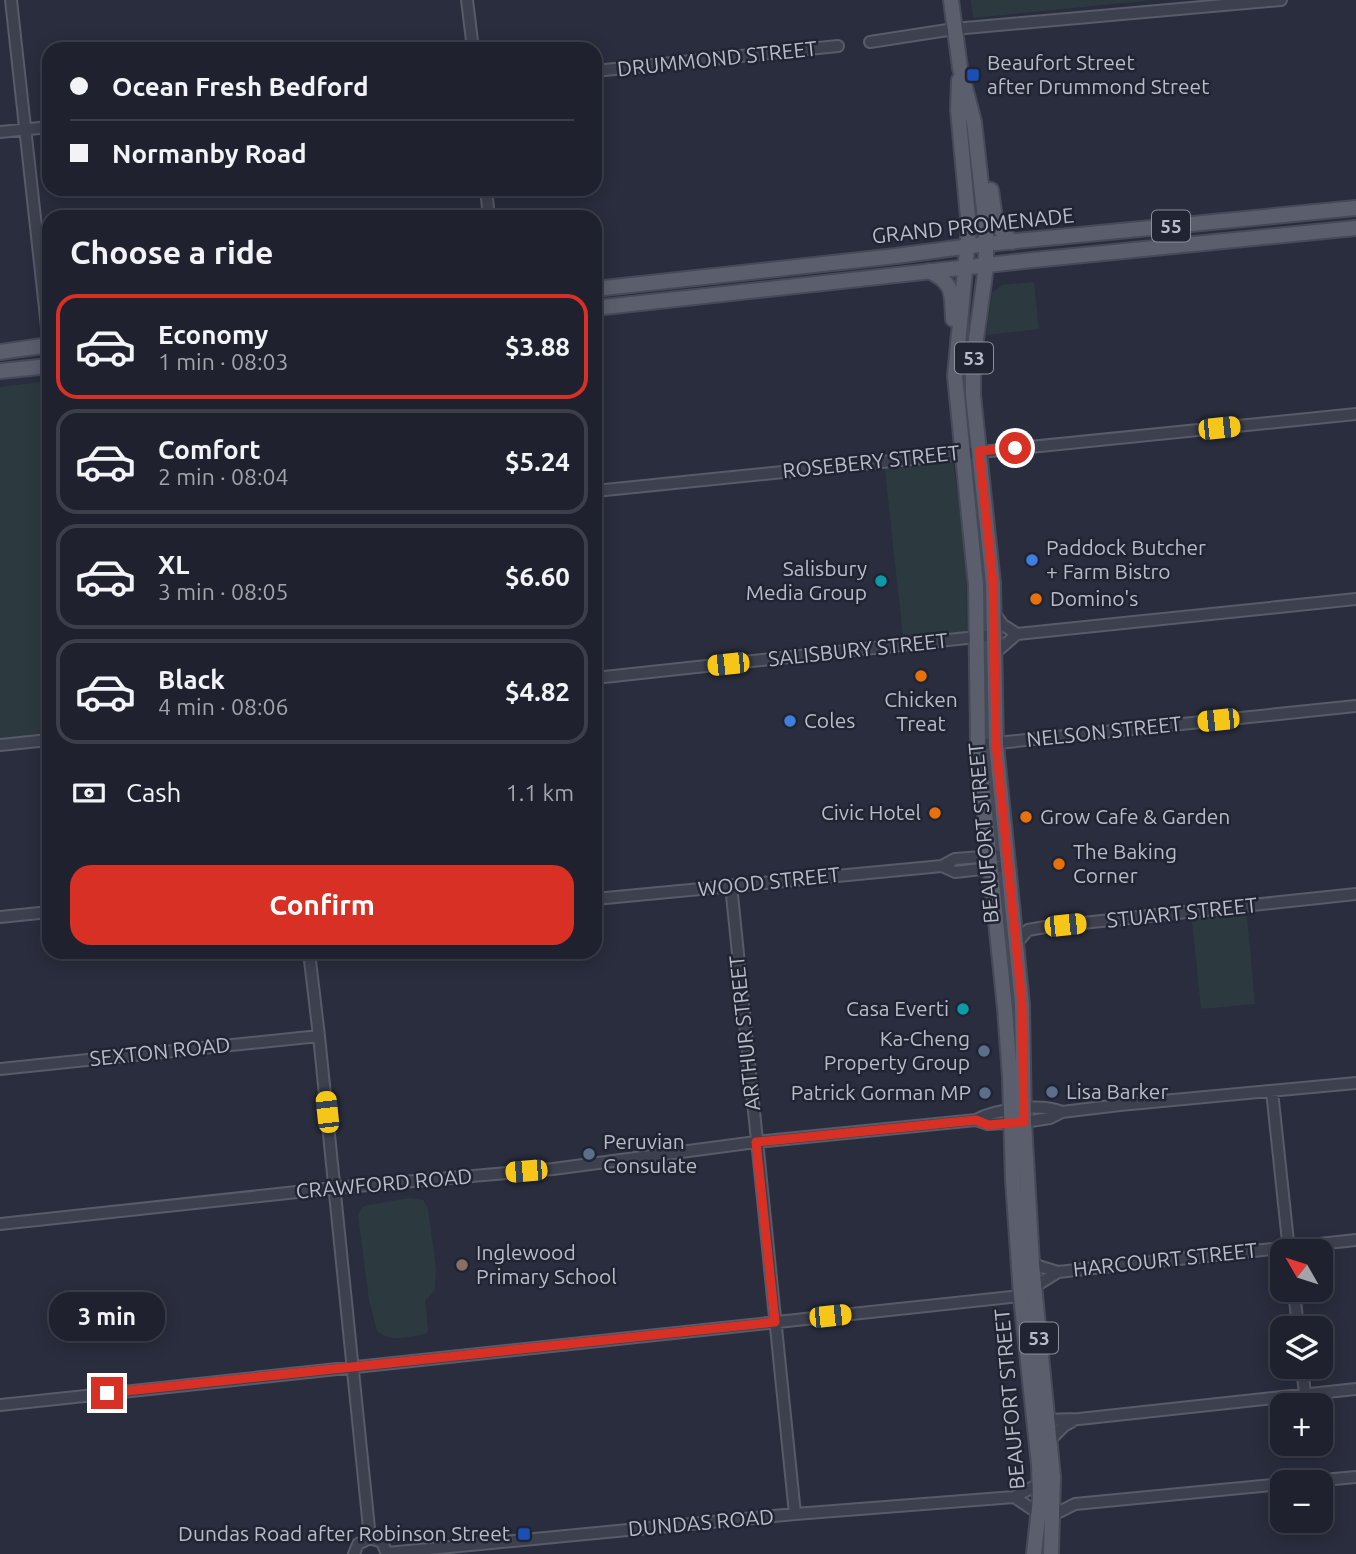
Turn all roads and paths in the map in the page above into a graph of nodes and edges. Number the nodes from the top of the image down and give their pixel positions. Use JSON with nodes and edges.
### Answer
{"nodes":[{"id":1,"x":11,"y":0,"type":"edge"},
{"id":2,"x":467,"y":0,"type":"edge"},
{"id":3,"x":951,"y":0,"type":"edge"},
{"id":4,"x":1282,"y":0,"type":"edge"},
{"id":5,"x":954,"y":29,"type":"junction"},
{"id":6,"x":472,"y":42,"type":"edge"},
{"id":7,"x":870,"y":43,"type":"dead end"},
{"id":8,"x":838,"y":46,"type":"dead end"},
{"id":9,"x":960,"y":68,"type":"junction"},
{"id":10,"x":602,"y":70,"type":"edge"},
{"id":11,"x":974,"y":122,"type":"junction"},
{"id":12,"x":42,"y":128,"type":"edge"},
{"id":13,"x":25,"y":129,"type":"junction"},
{"id":14,"x":0,"y":132,"type":"edge"},
{"id":15,"x":1356,"y":208,"type":"edge"},
{"id":16,"x":1356,"y":228,"type":"edge"},
{"id":17,"x":1012,"y":242,"type":"junction"},
{"id":18,"x":986,"y":244,"type":"junction"},
{"id":19,"x":968,"y":246,"type":"junction"},
{"id":20,"x":986,"y":267,"type":"junction"},
{"id":21,"x":966,"y":268,"type":"junction"},
{"id":22,"x":929,"y":271,"type":"junction"},
{"id":23,"x":42,"y":282,"type":"edge"},
{"id":24,"x":602,"y":288,"type":"edge"},
{"id":25,"x":602,"y":307,"type":"edge"},
{"id":26,"x":42,"y":346,"type":"edge"},
{"id":27,"x":957,"y":348,"type":"junction"},
{"id":28,"x":0,"y":352,"type":"edge"},
{"id":29,"x":42,"y":367,"type":"edge"},
{"id":30,"x":0,"y":371,"type":"edge"},
{"id":31,"x":1356,"y":414,"type":"edge"},
{"id":32,"x":979,"y":451,"type":"junction"},
{"id":33,"x":962,"y":453,"type":"junction"},
{"id":34,"x":602,"y":490,"type":"edge"},
{"id":35,"x":1356,"y":599,"type":"edge"},
{"id":36,"x":995,"y":614,"type":"junction"},
{"id":37,"x":1017,"y":634,"type":"junction"},
{"id":38,"x":995,"y":635,"type":"junction"},
{"id":39,"x":977,"y":638,"type":"junction"},
{"id":40,"x":995,"y":653,"type":"junction"},
{"id":41,"x":602,"y":677,"type":"edge"},
{"id":42,"x":1356,"y":706,"type":"edge"},
{"id":43,"x":42,"y":741,"type":"edge"},
{"id":44,"x":996,"y":744,"type":"junction"},
{"id":45,"x":0,"y":745,"type":"edge"},
{"id":46,"x":978,"y":745,"type":"junction"},
{"id":47,"x":1008,"y":860,"type":"junction"},
{"id":48,"x":988,"y":862,"type":"junction"},
{"id":49,"x":730,"y":886,"type":"junction"},
{"id":50,"x":1356,"y":894,"type":"edge"},
{"id":51,"x":602,"y":899,"type":"edge"},
{"id":52,"x":42,"y":913,"type":"edge"},
{"id":53,"x":0,"y":917,"type":"edge"},
{"id":54,"x":1015,"y":946,"type":"junction"},
{"id":55,"x":310,"y":959,"type":"edge"},
{"id":56,"x":320,"y":1036,"type":"junction"},
{"id":57,"x":0,"y":1069,"type":"edge"},
{"id":58,"x":1356,"y":1083,"type":"edge"},
{"id":59,"x":1272,"y":1091,"type":"junction"},
{"id":60,"x":1017,"y":1116,"type":"junction"},
{"id":61,"x":756,"y":1142,"type":"junction"},
{"id":62,"x":334,"y":1188,"type":"junction"},
{"id":63,"x":0,"y":1224,"type":"edge"},
{"id":64,"x":1288,"y":1239,"type":"edge"},
{"id":65,"x":1356,"y":1240,"type":"edge"},
{"id":66,"x":1334,"y":1243,"type":"edge"},
{"id":67,"x":1270,"y":1251,"type":"edge"},
{"id":68,"x":1031,"y":1264,"type":"junction"},
{"id":69,"x":1058,"y":1272,"type":"junction"},
{"id":70,"x":1028,"y":1291,"type":"junction"},
{"id":71,"x":775,"y":1322,"type":"junction"},
{"id":72,"x":353,"y":1368,"type":"junction"},
{"id":73,"x":1356,"y":1389,"type":"edge"},
{"id":74,"x":1315,"y":1393,"type":"edge"},
{"id":75,"x":1270,"y":1398,"type":"edge"},
{"id":76,"x":0,"y":1405,"type":"edge"},
{"id":77,"x":1079,"y":1419,"type":"junction"},
{"id":78,"x":1041,"y":1420,"type":"junction"},
{"id":79,"x":1049,"y":1441,"type":"junction"},
{"id":80,"x":1356,"y":1477,"type":"edge"},
{"id":81,"x":1333,"y":1479,"type":"edge"},
{"id":82,"x":1040,"y":1484,"type":"junction"},
{"id":83,"x":1270,"y":1485,"type":"edge"},
{"id":84,"x":1053,"y":1492,"type":"junction"},
{"id":85,"x":1014,"y":1497,"type":"junction"},
{"id":86,"x":1074,"y":1504,"type":"junction"},
{"id":87,"x":794,"y":1514,"type":"junction"},
{"id":88,"x":1046,"y":1514,"type":"junction"},
{"id":89,"x":370,"y":1538,"type":"junction"},
{"id":90,"x":387,"y":1553,"type":"edge"},
{"id":91,"x":354,"y":1554,"type":"edge"},
{"id":92,"x":1034,"y":1554,"type":"edge"},
{"id":93,"x":1051,"y":1554,"type":"edge"}],
"edges":[{"from":1,"to":13,"type":"street"},
{"from":2,"to":6,"type":"street"},
{"from":3,"to":5,"type":"main road","name":"BEAUFORT STREET","number":"53"},
{"from":4,"to":5,"type":"street"},
{"from":5,"to":7,"type":"street"},
{"from":5,"to":9,"type":"main road","name":"BEAUFORT STREET","number":"53"},
{"from":8,"to":10,"type":"street","name":"DRUMMOND STREET"},
{"from":9,"to":11,"type":"main road","name":"BEAUFORT STREET","number":"53"},
{"from":9,"to":19,"type":"main road","name":"BEAUFORT STREET","number":"53"},
{"from":11,"to":17,"type":"main road"},
{"from":11,"to":18,"type":"main road","name":"BEAUFORT STREET","number":"53"},
{"from":12,"to":13,"type":"street"},
{"from":13,"to":14,"type":"street"},
{"from":13,"to":23,"type":"street"},
{"from":15,"to":17,"type":"main road","name":"GRAND PROMENADE","number":"55"},
{"from":16,"to":20,"type":"main road","name":"GRAND PROMENADE","number":"55"},
{"from":17,"to":18,"type":"main road","name":"GRAND PROMENADE","number":"55"},
{"from":18,"to":19,"type":"main road","name":"GRAND PROMENADE","number":"55"},
{"from":18,"to":20,"type":"main road","name":"BEAUFORT STREET","number":"53"},
{"from":19,"to":21,"type":"main road","name":"BEAUFORT STREET","number":"53"},
{"from":19,"to":24,"type":"main road","name":"GRAND PROMENADE","number":"55"},
{"from":20,"to":21,"type":"main road","name":"GRAND PROMENADE","number":"55"},
{"from":20,"to":32,"type":"main road","name":"BEAUFORT STREET","number":"53"},
{"from":21,"to":22,"type":"main road","name":"GRAND PROMENADE","number":"55"},
{"from":21,"to":27,"type":"main road","name":"BEAUFORT STREET","number":"53"},
{"from":22,"to":25,"type":"main road","name":"GRAND PROMENADE","number":"55"},
{"from":22,"to":27,"type":"main road"},
{"from":26,"to":28,"type":"main road"},
{"from":27,"to":33,"type":"main road","name":"BEAUFORT STREET","number":"53"},
{"from":29,"to":30,"type":"main road"},
{"from":31,"to":32,"type":"street","name":"ROSEBERY STREET"},
{"from":32,"to":33,"type":"street","name":"ROSEBERY STREET"},
{"from":32,"to":36,"type":"main road","name":"BEAUFORT STREET","number":"53"},
{"from":33,"to":34,"type":"street","name":"ROSEBERY STREET"},
{"from":33,"to":39,"type":"main road","name":"BEAUFORT STREET","number":"53"},
{"from":35,"to":37,"type":"street"},
{"from":36,"to":37,"type":"street"},
{"from":36,"to":38,"type":"main road","name":"BEAUFORT STREET","number":"53"},
{"from":37,"to":40,"type":"street"},
{"from":38,"to":39,"type":"street","name":"SALISBURY STREET"},
{"from":38,"to":40,"type":"main road","name":"BEAUFORT STREET","number":"53"},
{"from":39,"to":41,"type":"street","name":"SALISBURY STREET"},
{"from":39,"to":46,"type":"main road","name":"BEAUFORT STREET","number":"53"},
{"from":40,"to":44,"type":"main road","name":"BEAUFORT STREET","number":"53"},
{"from":42,"to":44,"type":"street","name":"NELSON STREET"},
{"from":43,"to":45,"type":"street"},
{"from":44,"to":46,"type":"street","name":"NELSON STREET"},
{"from":44,"to":47,"type":"main road","name":"BEAUFORT STREET","number":"53"},
{"from":46,"to":48,"type":"main road","name":"BEAUFORT STREET","number":"53"},
{"from":47,"to":48,"type":"street","name":"WOOD STREET"},
{"from":47,"to":54,"type":"main road","name":"BEAUFORT STREET","number":"53"},
{"from":48,"to":49,"type":"street","name":"WOOD STREET"},
{"from":48,"to":60,"type":"main road","name":"BEAUFORT STREET","number":"53"},
{"from":49,"to":51,"type":"street","name":"WOOD STREET"},
{"from":49,"to":61,"type":"street","name":"ARTHUR STREET"},
{"from":50,"to":54,"type":"street","name":"STUART STREET"},
{"from":52,"to":53,"type":"street"},
{"from":54,"to":60,"type":"main road","name":"BEAUFORT STREET","number":"53"},
{"from":55,"to":56,"type":"street"},
{"from":56,"to":57,"type":"street","name":"SEXTON ROAD"},
{"from":56,"to":62,"type":"street"},
{"from":58,"to":59,"type":"street","name":"CRAWFORD ROAD"},
{"from":59,"to":60,"type":"street","name":"CRAWFORD ROAD"},
{"from":59,"to":64,"type":"street"},
{"from":60,"to":61,"type":"street","name":"CRAWFORD ROAD"},
{"from":60,"to":68,"type":"main road","name":"BEAUFORT STREET","number":"53"},
{"from":60,"to":70,"type":"main road","name":"BEAUFORT STREET","number":"53"},
{"from":61,"to":62,"type":"street","name":"CRAWFORD ROAD"},
{"from":61,"to":71,"type":"street","name":"ARTHUR STREET"},
{"from":62,"to":63,"type":"street","name":"CRAWFORD ROAD"},
{"from":62,"to":72,"type":"street"},
{"from":65,"to":66,"type":"street","name":"HARCOURT STREET"},
{"from":67,"to":69,"type":"street","name":"HARCOURT STREET"},
{"from":68,"to":69,"type":"street","name":"HARCOURT STREET"},
{"from":68,"to":70,"type":"main road","name":"BEAUFORT STREET","number":"53"},
{"from":69,"to":70,"type":"street","name":"HARCOURT STREET"},
{"from":70,"to":71,"type":"street"},
{"from":70,"to":78,"type":"main road","name":"BEAUFORT STREET","number":"53"},
{"from":71,"to":72,"type":"street"},
{"from":71,"to":87,"type":"street","name":"ARTHUR STREET"},
{"from":72,"to":76,"type":"street"},
{"from":72,"to":89,"type":"street"},
{"from":73,"to":74,"type":"street"},
{"from":75,"to":77,"type":"street"},
{"from":77,"to":78,"type":"street"},
{"from":77,"to":79,"type":"street"},
{"from":78,"to":79,"type":"main road","name":"BEAUFORT STREET","number":"53"},
{"from":78,"to":82,"type":"main road","name":"BEAUFORT STREET","number":"53"},
{"from":79,"to":84,"type":"main road","name":"BEAUFORT STREET","number":"53"},
{"from":80,"to":81,"type":"street"},
{"from":82,"to":85,"type":"street","name":"DUNDAS ROAD"},
{"from":82,"to":88,"type":"main road","name":"BEAUFORT STREET","number":"53"},
{"from":83,"to":86,"type":"street"},
{"from":84,"to":86,"type":"street"},
{"from":84,"to":88,"type":"main road","name":"BEAUFORT STREET","number":"53"},
{"from":85,"to":87,"type":"street","name":"DUNDAS ROAD"},
{"from":85,"to":88,"type":"street"},
{"from":86,"to":88,"type":"street"},
{"from":87,"to":90,"type":"street","name":"DUNDAS ROAD"},
{"from":88,"to":92,"type":"main road","name":"BEAUFORT STREET","number":"53"},
{"from":88,"to":93,"type":"main road","name":"BEAUFORT STREET","number":"53"},
{"from":89,"to":90,"type":"street"},
{"from":89,"to":91,"type":"street"}]}
